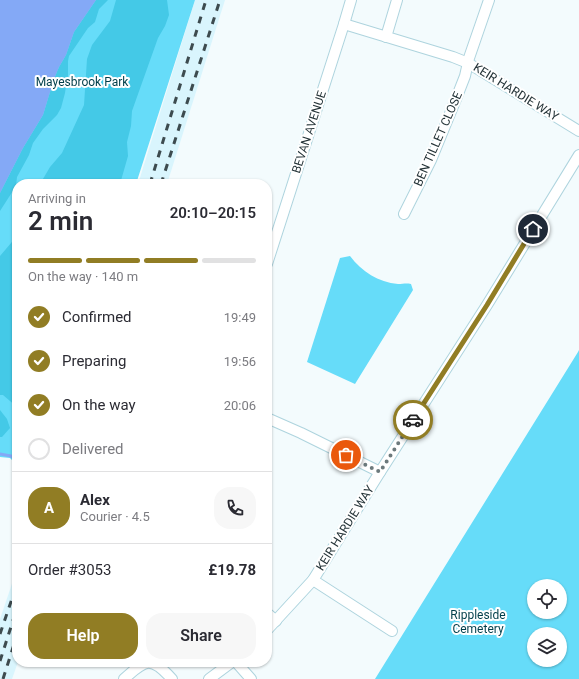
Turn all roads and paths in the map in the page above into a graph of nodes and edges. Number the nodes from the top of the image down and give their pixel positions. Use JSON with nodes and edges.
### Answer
{"nodes":[{"id":1,"x":351,"y":0,"type":"edge"},
{"id":2,"x":397,"y":0,"type":"edge"},
{"id":3,"x":489,"y":0,"type":"edge"},
{"id":4,"x":344,"y":24,"type":"junction"},
{"id":5,"x":386,"y":37,"type":"junction"},
{"id":6,"x":468,"y":63,"type":"junction"},
{"id":7,"x":579,"y":132,"type":"edge"},
{"id":8,"x":579,"y":155,"type":"edge"},
{"id":9,"x":404,"y":214,"type":"dead end"},
{"id":10,"x":272,"y":248,"type":"edge"},
{"id":11,"x":272,"y":420,"type":"edge"},
{"id":12,"x":380,"y":472,"type":"junction"},
{"id":13,"x":314,"y":580,"type":"junction"},
{"id":14,"x":272,"y":617,"type":"edge"},
{"id":15,"x":276,"y":621,"type":"junction"},
{"id":16,"x":272,"y":625,"type":"edge"},
{"id":17,"x":392,"y":631,"type":"dead end"},
{"id":18,"x":138,"y":667,"type":"edge"},
{"id":19,"x":160,"y":667,"type":"edge"},
{"id":20,"x":225,"y":667,"type":"edge"},
{"id":21,"x":240,"y":667,"type":"edge"},
{"id":22,"x":124,"y":679,"type":"edge"},
{"id":23,"x":172,"y":679,"type":"edge"},
{"id":24,"x":209,"y":679,"type":"edge"},
{"id":25,"x":251,"y":679,"type":"edge"}],
"edges":[{"from":1,"to":4,"type":"street","name":"BEVAN AVENUE"},
{"from":2,"to":5,"type":"street"},
{"from":3,"to":6,"type":"street","name":"KEIR HARDIE WAY"},
{"from":4,"to":5,"type":"street"},
{"from":4,"to":10,"type":"street","name":"BEVAN AVENUE"},
{"from":5,"to":6,"type":"street"},
{"from":6,"to":7,"type":"street","name":"KEIR HARDIE WAY"},
{"from":6,"to":9,"type":"street","name":"BEN TILLET CLOSE"},
{"from":8,"to":12,"type":"street","name":"KEIR HARDIE WAY"},
{"from":11,"to":12,"type":"street"},
{"from":12,"to":13,"type":"street","name":"KEIR HARDIE WAY"},
{"from":13,"to":15,"type":"street","name":"KEIR HARDIE WAY"},
{"from":13,"to":17,"type":"street"},
{"from":14,"to":15,"type":"street"},
{"from":15,"to":16,"type":"street","name":"KEIR HARDIE WAY"},
{"from":18,"to":22,"type":"street"},
{"from":19,"to":23,"type":"street"},
{"from":20,"to":24,"type":"street"},
{"from":21,"to":25,"type":"street"}]}
